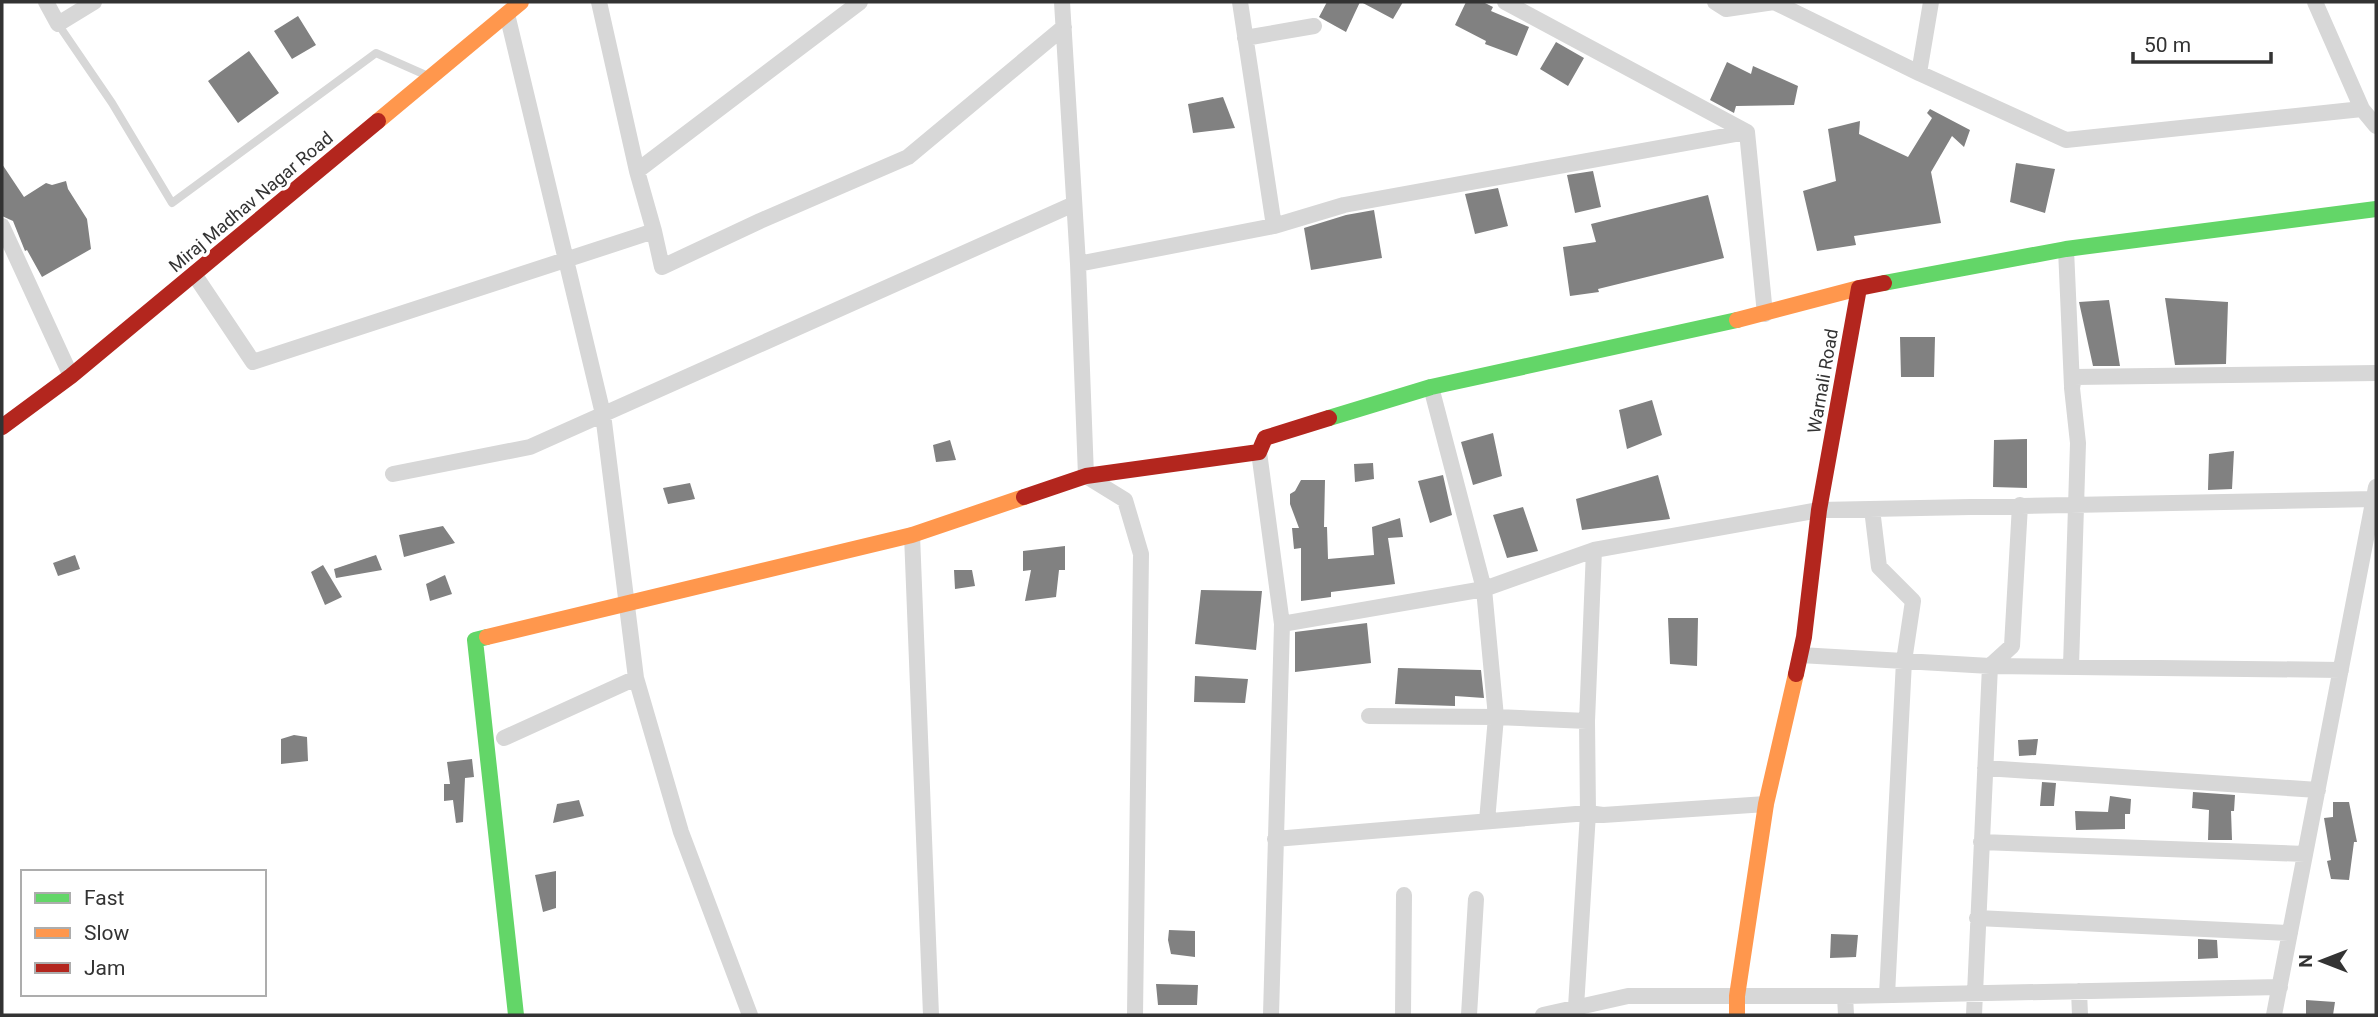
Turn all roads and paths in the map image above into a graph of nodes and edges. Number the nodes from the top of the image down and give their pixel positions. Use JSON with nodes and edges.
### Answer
{"nodes":[{"id":1,"x":46,"y":2,"type":"edge"},
{"id":2,"x":94,"y":2,"type":"edge"},
{"id":3,"x":521,"y":2,"type":"edge"},
{"id":4,"x":599,"y":2,"type":"edge"},
{"id":5,"x":860,"y":2,"type":"edge"},
{"id":6,"x":1062,"y":2,"type":"edge"},
{"id":7,"x":1240,"y":2,"type":"edge"},
{"id":8,"x":1505,"y":2,"type":"edge"},
{"id":9,"x":1714,"y":2,"type":"edge"},
{"id":10,"x":1774,"y":2,"type":"edge"},
{"id":11,"x":1931,"y":2,"type":"edge"},
{"id":12,"x":2315,"y":2,"type":"edge"},
{"id":13,"x":507,"y":14,"type":"junction"},
{"id":14,"x":58,"y":24,"type":"junction"},
{"id":15,"x":1314,"y":26,"type":"dead end"},
{"id":16,"x":1063,"y":27,"type":"junction"},
{"id":17,"x":1245,"y":38,"type":"junction"},
{"id":18,"x":1919,"y":74,"type":"junction"},
{"id":19,"x":431,"y":77,"type":"junction"},
{"id":20,"x":2362,"y":109,"type":"junction"},
{"id":21,"x":2376,"y":126,"type":"edge"},
{"id":22,"x":1747,"y":132,"type":"junction"},
{"id":23,"x":637,"y":171,"type":"junction"},
{"id":24,"x":1074,"y":204,"type":"junction"},
{"id":25,"x":2376,"y":209,"type":"edge"},
{"id":26,"x":2,"y":226,"type":"edge"},
{"id":27,"x":1274,"y":226,"type":"junction"},
{"id":28,"x":654,"y":232,"type":"junction"},
{"id":29,"x":2066,"y":248,"type":"junction"},
{"id":30,"x":567,"y":261,"type":"junction"},
{"id":31,"x":1078,"y":264,"type":"junction"},
{"id":32,"x":194,"y":274,"type":"junction"},
{"id":33,"x":1859,"y":288,"type":"junction"},
{"id":34,"x":1765,"y":314,"type":"junction"},
{"id":35,"x":2376,"y":373,"type":"edge"},
{"id":36,"x":71,"y":376,"type":"junction"},
{"id":37,"x":1431,"y":387,"type":"junction"},
{"id":38,"x":2072,"y":388,"type":"junction"},
{"id":39,"x":603,"y":414,"type":"junction"},
{"id":40,"x":2,"y":427,"type":"edge"},
{"id":41,"x":1259,"y":452,"type":"junction"},
{"id":42,"x":393,"y":474,"type":"dead end"},
{"id":43,"x":1086,"y":476,"type":"junction"},
{"id":44,"x":2375,"y":493,"type":"edge"},
{"id":45,"x":2077,"y":504,"type":"junction"},
{"id":46,"x":2020,"y":505,"type":"junction"},
{"id":47,"x":1872,"y":509,"type":"junction"},
{"id":48,"x":1819,"y":510,"type":"junction"},
{"id":49,"x":912,"y":535,"type":"junction"},
{"id":50,"x":1594,"y":550,"type":"junction"},
{"id":51,"x":1484,"y":589,"type":"junction"},
{"id":52,"x":627,"y":603,"type":"junction"},
{"id":53,"x":1282,"y":624,"type":"junction"},
{"id":54,"x":1800,"y":655,"type":"junction"},
{"id":55,"x":1904,"y":661,"type":"junction"},
{"id":56,"x":1990,"y":666,"type":"junction"},
{"id":57,"x":2071,"y":666,"type":"junction"},
{"id":58,"x":2341,"y":670,"type":"junction"},
{"id":59,"x":636,"y":678,"type":"junction"},
{"id":60,"x":1369,"y":716,"type":"dead end"},
{"id":61,"x":1496,"y":717,"type":"junction"},
{"id":62,"x":1587,"y":721,"type":"junction"},
{"id":63,"x":504,"y":738,"type":"dead end"},
{"id":64,"x":1985,"y":768,"type":"junction"},
{"id":65,"x":2318,"y":790,"type":"junction"},
{"id":66,"x":1766,"y":804,"type":"junction"},
{"id":67,"x":1588,"y":813,"type":"junction"},
{"id":68,"x":1487,"y":821,"type":"junction"},
{"id":69,"x":1275,"y":839,"type":"junction"},
{"id":70,"x":1981,"y":842,"type":"junction"},
{"id":71,"x":2305,"y":855,"type":"junction"},
{"id":72,"x":1404,"y":895,"type":"dead end"},
{"id":73,"x":1476,"y":899,"type":"dead end"},
{"id":74,"x":1977,"y":918,"type":"junction"},
{"id":75,"x":2290,"y":933,"type":"junction"},
{"id":76,"x":2280,"y":987,"type":"junction"},
{"id":77,"x":2079,"y":991,"type":"junction"},
{"id":78,"x":1973,"y":993,"type":"junction"},
{"id":79,"x":1887,"y":995,"type":"junction"},
{"id":80,"x":1737,"y":996,"type":"junction"},
{"id":81,"x":1845,"y":996,"type":"junction"},
{"id":82,"x":1576,"y":1007,"type":"junction"},
{"id":83,"x":516,"y":1015,"type":"edge"},
{"id":84,"x":750,"y":1015,"type":"edge"},
{"id":85,"x":931,"y":1015,"type":"edge"},
{"id":86,"x":1135,"y":1015,"type":"edge"},
{"id":87,"x":1271,"y":1015,"type":"edge"},
{"id":88,"x":1403,"y":1015,"type":"edge"},
{"id":89,"x":1469,"y":1015,"type":"edge"},
{"id":90,"x":1544,"y":1015,"type":"edge"},
{"id":91,"x":1737,"y":1015,"type":"edge"},
{"id":92,"x":1846,"y":1015,"type":"edge"},
{"id":93,"x":1974,"y":1015,"type":"edge"},
{"id":94,"x":2080,"y":1015,"type":"edge"},
{"id":95,"x":2274,"y":1015,"type":"edge"}],
"edges":[{"from":1,"to":14,"type":"street"},
{"from":2,"to":14,"type":"street"},
{"from":3,"to":13,"type":"street","name":"Miraj Madhav Nagar Road"},
{"from":4,"to":23,"type":"street"},
{"from":5,"to":23,"type":"street"},
{"from":6,"to":16,"type":"street"},
{"from":7,"to":17,"type":"street"},
{"from":8,"to":22,"type":"street"},
{"from":9,"to":10,"type":"street"},
{"from":10,"to":18,"type":"street"},
{"from":11,"to":18,"type":"street"},
{"from":12,"to":20,"type":"street"},
{"from":13,"to":19,"type":"street","name":"Miraj Madhav Nagar Road"},
{"from":13,"to":30,"type":"street"},
{"from":14,"to":19,"type":"lane"},
{"from":15,"to":17,"type":"street"},
{"from":16,"to":24,"type":"street"},
{"from":16,"to":28,"type":"street"},
{"from":17,"to":27,"type":"street"},
{"from":18,"to":20,"type":"street"},
{"from":19,"to":32,"type":"street","name":"Miraj Madhav Nagar Road"},
{"from":20,"to":21,"type":"street"},
{"from":22,"to":27,"type":"street"},
{"from":22,"to":34,"type":"street"},
{"from":23,"to":28,"type":"street"},
{"from":24,"to":31,"type":"street"},
{"from":24,"to":39,"type":"street"},
{"from":25,"to":29,"type":"street"},
{"from":26,"to":36,"type":"street"},
{"from":27,"to":31,"type":"street"},
{"from":28,"to":30,"type":"street"},
{"from":29,"to":33,"type":"street"},
{"from":29,"to":38,"type":"street"},
{"from":30,"to":32,"type":"street"},
{"from":30,"to":39,"type":"street"},
{"from":31,"to":43,"type":"street"},
{"from":32,"to":36,"type":"street","name":"Miraj Madhav Nagar Road"},
{"from":33,"to":34,"type":"street"},
{"from":33,"to":48,"type":"street","name":"Warnali Road"},
{"from":34,"to":37,"type":"street"},
{"from":35,"to":38,"type":"street"},
{"from":36,"to":40,"type":"street","name":"Miraj Madhav Nagar Road"},
{"from":37,"to":41,"type":"street"},
{"from":37,"to":51,"type":"street"},
{"from":38,"to":45,"type":"street"},
{"from":39,"to":42,"type":"street"},
{"from":39,"to":52,"type":"street"},
{"from":41,"to":43,"type":"street"},
{"from":41,"to":53,"type":"street"},
{"from":43,"to":49,"type":"street"},
{"from":43,"to":86,"type":"street"},
{"from":44,"to":45,"type":"street"},
{"from":44,"to":58,"type":"street"},
{"from":45,"to":46,"type":"street"},
{"from":45,"to":57,"type":"street"},
{"from":46,"to":47,"type":"street"},
{"from":46,"to":56,"type":"street"},
{"from":47,"to":48,"type":"street"},
{"from":47,"to":55,"type":"street"},
{"from":48,"to":50,"type":"street"},
{"from":48,"to":54,"type":"street","name":"Warnali Road"},
{"from":49,"to":52,"type":"street"},
{"from":49,"to":85,"type":"street"},
{"from":50,"to":51,"type":"street"},
{"from":50,"to":62,"type":"street"},
{"from":51,"to":53,"type":"street"},
{"from":51,"to":61,"type":"street"},
{"from":52,"to":59,"type":"street"},
{"from":52,"to":83,"type":"street"},
{"from":53,"to":69,"type":"street"},
{"from":54,"to":55,"type":"street"},
{"from":54,"to":66,"type":"street","name":"Warnali Road"},
{"from":55,"to":56,"type":"street"},
{"from":55,"to":79,"type":"street"},
{"from":56,"to":57,"type":"street"},
{"from":56,"to":64,"type":"street"},
{"from":57,"to":58,"type":"street"},
{"from":58,"to":65,"type":"street"},
{"from":59,"to":63,"type":"street"},
{"from":59,"to":84,"type":"street"},
{"from":60,"to":61,"type":"street"},
{"from":61,"to":62,"type":"street"},
{"from":61,"to":68,"type":"street"},
{"from":62,"to":67,"type":"street"},
{"from":64,"to":65,"type":"street"},
{"from":64,"to":70,"type":"street"},
{"from":65,"to":71,"type":"street"},
{"from":66,"to":67,"type":"street"},
{"from":66,"to":80,"type":"street","name":"Warnali Road"},
{"from":67,"to":68,"type":"street"},
{"from":67,"to":82,"type":"street"},
{"from":68,"to":69,"type":"street"},
{"from":69,"to":87,"type":"street"},
{"from":70,"to":71,"type":"street"},
{"from":70,"to":74,"type":"street"},
{"from":71,"to":75,"type":"street"},
{"from":72,"to":88,"type":"street"},
{"from":73,"to":89,"type":"street"},
{"from":74,"to":75,"type":"street"},
{"from":74,"to":78,"type":"street"},
{"from":75,"to":76,"type":"street"},
{"from":76,"to":77,"type":"street"},
{"from":76,"to":95,"type":"street"},
{"from":77,"to":78,"type":"street"},
{"from":77,"to":94,"type":"street"},
{"from":78,"to":79,"type":"street"},
{"from":78,"to":93,"type":"street"},
{"from":79,"to":81,"type":"street"},
{"from":80,"to":81,"type":"street"},
{"from":80,"to":82,"type":"street"},
{"from":80,"to":91,"type":"street","name":"Warnali Road"},
{"from":81,"to":92,"type":"street"},
{"from":82,"to":90,"type":"street"}]}
